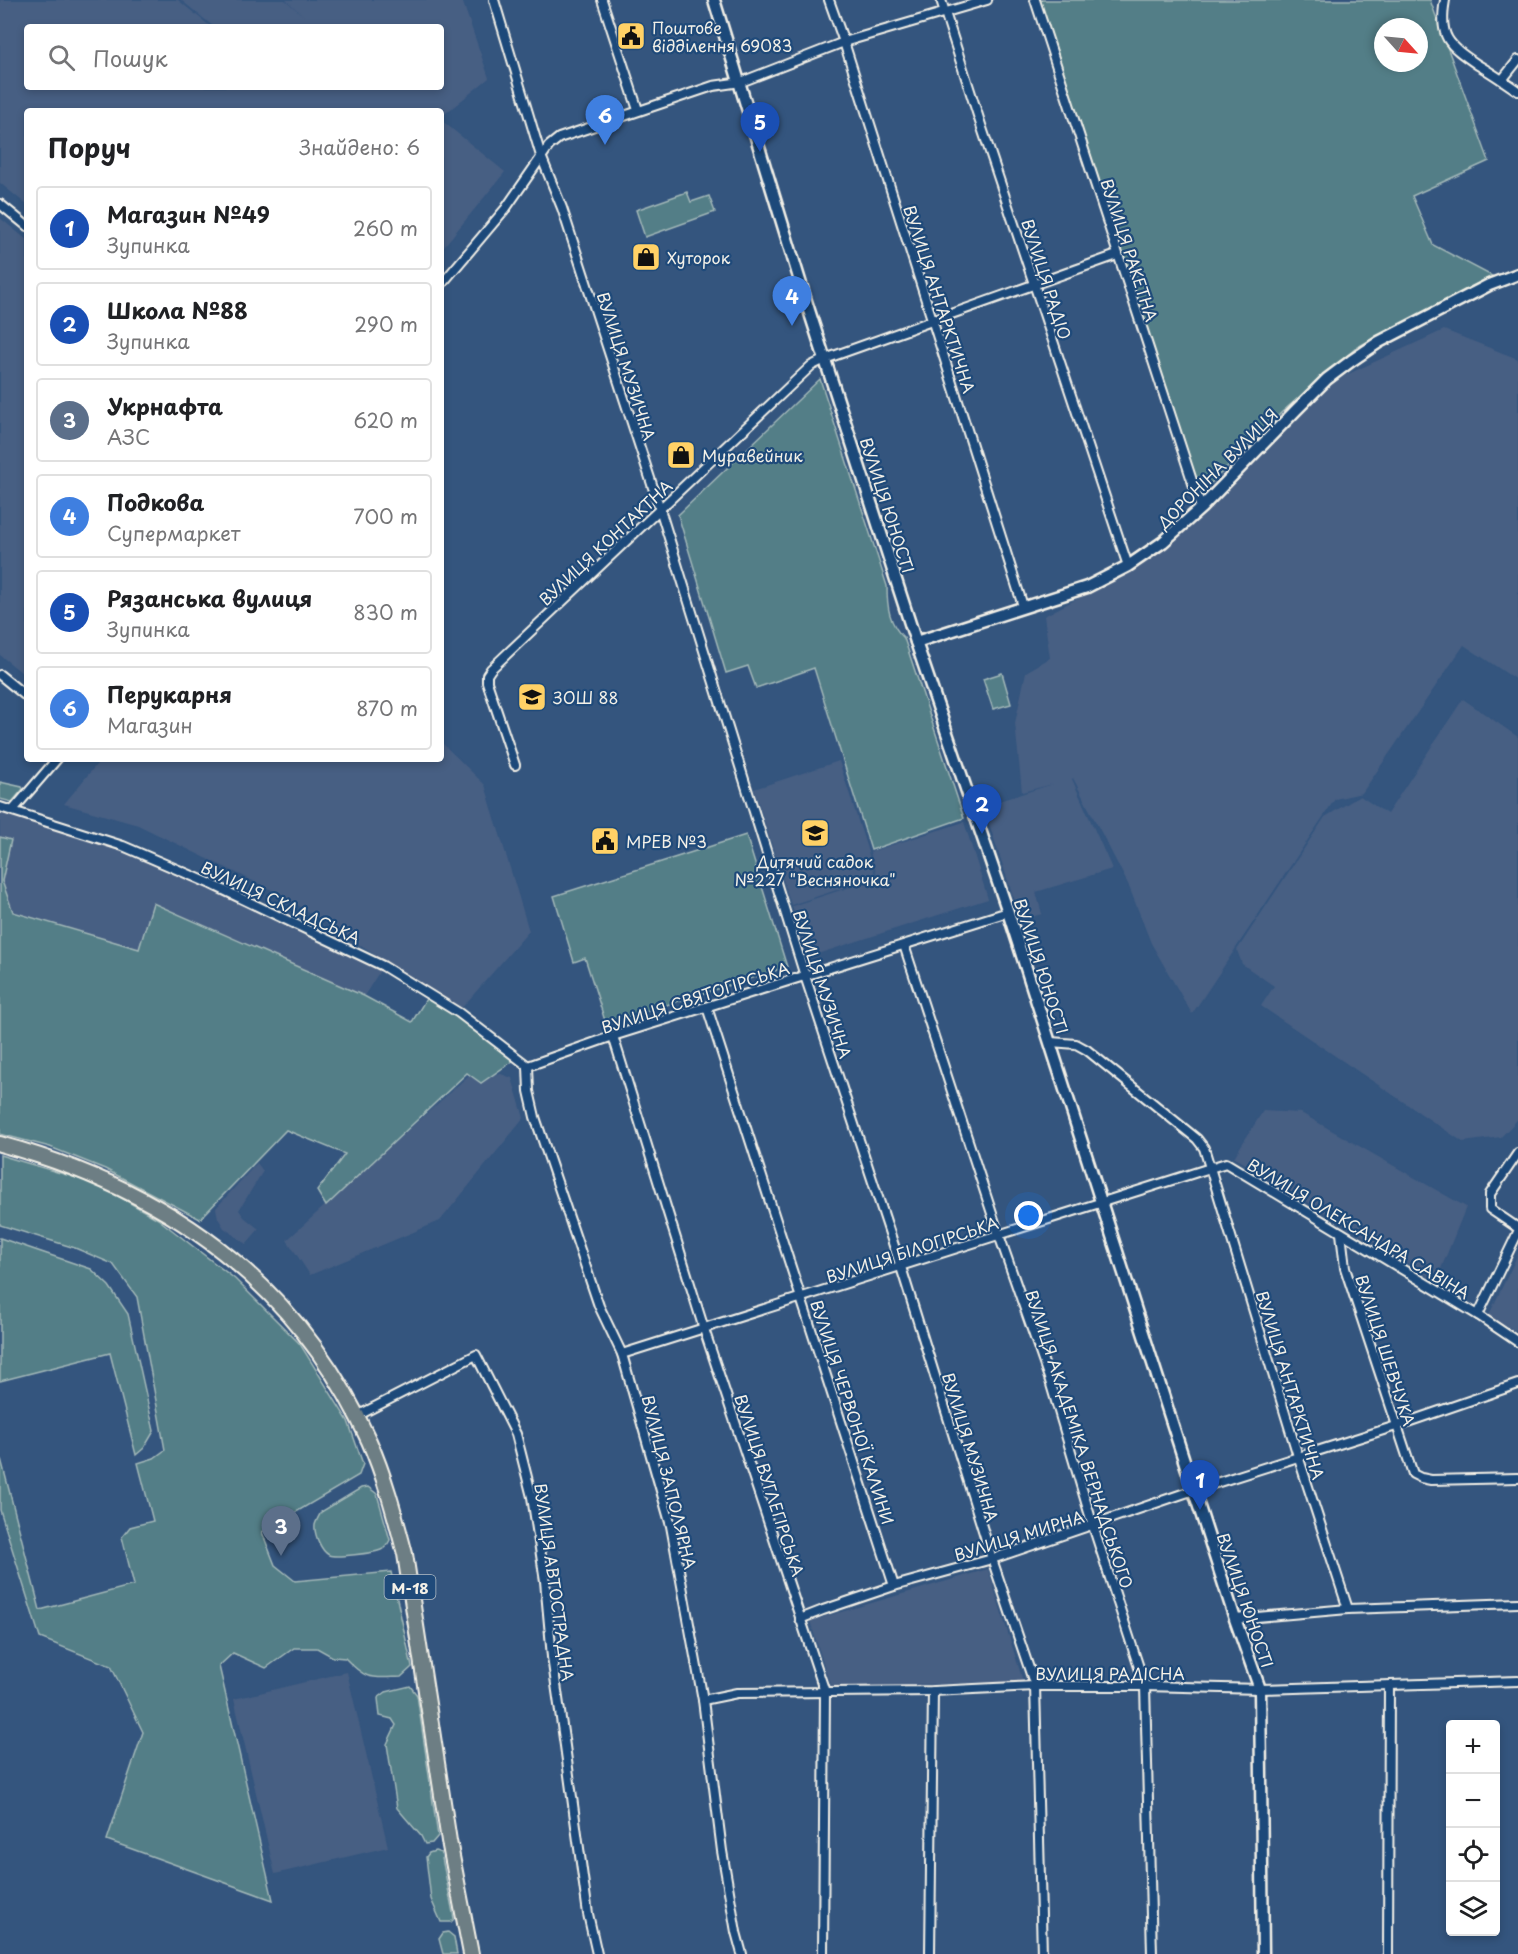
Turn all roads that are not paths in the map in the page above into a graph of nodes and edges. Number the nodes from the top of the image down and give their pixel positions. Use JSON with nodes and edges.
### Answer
{"nodes":[{"id":1,"x":494,"y":0,"type":"edge"},
{"id":2,"x":602,"y":0,"type":"edge"},
{"id":3,"x":714,"y":0,"type":"edge"},
{"id":4,"x":829,"y":0,"type":"edge"},
{"id":5,"x":941,"y":0,"type":"edge"},
{"id":6,"x":987,"y":0,"type":"edge"},
{"id":7,"x":1035,"y":0,"type":"edge"},
{"id":8,"x":1445,"y":0,"type":"edge"},
{"id":9,"x":945,"y":12,"type":"junction"},
{"id":10,"x":844,"y":42,"type":"junction"},
{"id":11,"x":1518,"y":60,"type":"edge"},
{"id":12,"x":1502,"y":80,"type":"junction"},
{"id":13,"x":741,"y":82,"type":"junction"},
{"id":14,"x":1518,"y":91,"type":"edge"},
{"id":15,"x":638,"y":111,"type":"junction"},
{"id":16,"x":542,"y":156,"type":"junction"},
{"id":17,"x":0,"y":204,"type":"edge"},
{"id":18,"x":24,"y":224,"type":"edge"},
{"id":19,"x":1117,"y":255,"type":"junction"},
{"id":20,"x":1518,"y":274,"type":"edge"},
{"id":21,"x":444,"y":281,"type":"edge"},
{"id":22,"x":1034,"y":285,"type":"junction"},
{"id":23,"x":933,"y":322,"type":"junction"},
{"id":24,"x":825,"y":359,"type":"junction"},
{"id":25,"x":1201,"y":508,"type":"junction"},
{"id":26,"x":660,"y":509,"type":"junction"},
{"id":27,"x":1128,"y":567,"type":"junction"},
{"id":28,"x":1023,"y":606,"type":"junction"},
{"id":29,"x":916,"y":642,"type":"junction"},
{"id":30,"x":0,"y":675,"type":"edge"},
{"id":31,"x":24,"y":695,"type":"edge"},
{"id":32,"x":54,"y":762,"type":"edge"},
{"id":33,"x":515,"y":765,"type":"dead end"},
{"id":34,"x":0,"y":807,"type":"edge"},
{"id":35,"x":13,"y":810,"type":"junction"},
{"id":36,"x":1008,"y":912,"type":"junction"},
{"id":37,"x":904,"y":945,"type":"junction"},
{"id":38,"x":805,"y":976,"type":"junction"},
{"id":39,"x":707,"y":1007,"type":"junction"},
{"id":40,"x":613,"y":1036,"type":"junction"},
{"id":41,"x":1051,"y":1042,"type":"junction"},
{"id":42,"x":528,"y":1066,"type":"junction"},
{"id":43,"x":0,"y":1144,"type":"edge"},
{"id":44,"x":1518,"y":1153,"type":"edge"},
{"id":45,"x":1210,"y":1168,"type":"junction"},
{"id":46,"x":1101,"y":1203,"type":"junction"},
{"id":47,"x":1518,"y":1230,"type":"edge"},
{"id":48,"x":1341,"y":1233,"type":"junction"},
{"id":49,"x":999,"y":1235,"type":"junction"},
{"id":50,"x":901,"y":1267,"type":"junction"},
{"id":51,"x":803,"y":1298,"type":"junction"},
{"id":52,"x":1478,"y":1315,"type":"junction"},
{"id":53,"x":704,"y":1329,"type":"junction"},
{"id":54,"x":1518,"y":1342,"type":"edge"},
{"id":55,"x":622,"y":1354,"type":"junction"},
{"id":56,"x":1518,"y":1384,"type":"edge"},
{"id":57,"x":357,"y":1416,"type":"junction"},
{"id":58,"x":1396,"y":1426,"type":"junction"},
{"id":59,"x":1298,"y":1456,"type":"junction"},
{"id":60,"x":1518,"y":1478,"type":"edge"},
{"id":61,"x":1194,"y":1490,"type":"junction"},
{"id":62,"x":1093,"y":1526,"type":"junction"},
{"id":63,"x":993,"y":1559,"type":"junction"},
{"id":64,"x":894,"y":1586,"type":"junction"},
{"id":65,"x":1518,"y":1603,"type":"edge"},
{"id":66,"x":1348,"y":1609,"type":"junction"},
{"id":67,"x":800,"y":1619,"type":"junction"},
{"id":68,"x":1235,"y":1619,"type":"junction"},
{"id":69,"x":1518,"y":1681,"type":"edge"},
{"id":70,"x":1035,"y":1686,"type":"junction"},
{"id":71,"x":1145,"y":1686,"type":"junction"},
{"id":72,"x":1389,"y":1686,"type":"junction"},
{"id":73,"x":1260,"y":1689,"type":"junction"},
{"id":74,"x":933,"y":1691,"type":"junction"},
{"id":75,"x":825,"y":1692,"type":"junction"},
{"id":76,"x":703,"y":1700,"type":"junction"},
{"id":77,"x":471,"y":1954,"type":"edge"},
{"id":78,"x":597,"y":1954,"type":"edge"},
{"id":79,"x":742,"y":1954,"type":"edge"},
{"id":80,"x":823,"y":1954,"type":"edge"},
{"id":81,"x":930,"y":1954,"type":"edge"},
{"id":82,"x":1042,"y":1954,"type":"edge"},
{"id":83,"x":1152,"y":1954,"type":"edge"},
{"id":84,"x":1263,"y":1954,"type":"edge"},
{"id":85,"x":1388,"y":1954,"type":"edge"}],
"edges":[{"from":1,"to":16,"type":"street","name":"ВУЛИЦЯ МУЗИЧНА"},
{"from":2,"to":15,"type":"street"},
{"from":3,"to":13,"type":"street","name":"ВУЛИЦЯ ЮНОСТІ"},
{"from":4,"to":10,"type":"street","name":"ВУЛИЦЯ АНТАРКТИЧНА"},
{"from":5,"to":9,"type":"street","name":"ВУЛИЦЯ РАДІО"},
{"from":6,"to":9,"type":"street"},
{"from":7,"to":19,"type":"street","name":"ВУЛИЦЯ РАКЕТНА"},
{"from":8,"to":12,"type":"street"},
{"from":9,"to":10,"type":"street"},
{"from":9,"to":22,"type":"street","name":"ВУЛИЦЯ РАДІО"},
{"from":10,"to":13,"type":"street"},
{"from":10,"to":23,"type":"street","name":"ВУЛИЦЯ АНТАРКТИЧНА"},
{"from":11,"to":12,"type":"street"},
{"from":12,"to":14,"type":"street"},
{"from":13,"to":15,"type":"street"},
{"from":13,"to":24,"type":"street","name":"ВУЛИЦЯ ЮНОСТІ"},
{"from":15,"to":16,"type":"street"},
{"from":16,"to":21,"type":"street"},
{"from":16,"to":26,"type":"street","name":"ВУЛИЦЯ МУЗИЧНА"},
{"from":17,"to":18,"type":"street"},
{"from":19,"to":22,"type":"street","name":"ВУЛИЦЯ КОНТАКТНА"},
{"from":19,"to":25,"type":"street","name":"ВУЛИЦЯ РАКЕТНА"},
{"from":20,"to":25,"type":"street","name":"ДОРОНІНА ВУЛИЦЯ"},
{"from":22,"to":23,"type":"street","name":"ВУЛИЦЯ КОНТАКТНА"},
{"from":22,"to":27,"type":"street","name":"ВУЛИЦЯ РАДІО"},
{"from":23,"to":24,"type":"street","name":"ВУЛИЦЯ КОНТАКТНА"},
{"from":23,"to":28,"type":"street","name":"ВУЛИЦЯ АНТАРКТИЧНА"},
{"from":24,"to":26,"type":"street","name":"ВУЛИЦЯ КОНТАКТНА"},
{"from":24,"to":29,"type":"street","name":"ВУЛИЦЯ ЮНОСТІ"},
{"from":25,"to":27,"type":"street","name":"ДОРОНІНА ВУЛИЦЯ"},
{"from":26,"to":33,"type":"street","name":"ВУЛИЦЯ КОНТАКТНА"},
{"from":26,"to":38,"type":"street","name":"ВУЛИЦЯ МУЗИЧНА"},
{"from":27,"to":28,"type":"street","name":"ДОРОНІНА ВУЛИЦЯ"},
{"from":28,"to":29,"type":"street","name":"ДОРОНІНА ВУЛИЦЯ"},
{"from":29,"to":36,"type":"street","name":"ВУЛИЦЯ ЮНОСТІ"},
{"from":30,"to":31,"type":"street"},
{"from":32,"to":35,"type":"street"},
{"from":34,"to":35,"type":"street","name":"ВУЛИЦЯ СКЛАДСЬКА"},
{"from":35,"to":42,"type":"street","name":"ВУЛИЦЯ СКЛАДСЬКА"},
{"from":36,"to":37,"type":"street","name":"ВУЛИЦЯ СВЯТОГІРСЬКА"},
{"from":36,"to":41,"type":"street","name":"ВУЛИЦЯ ЮНОСТІ"},
{"from":37,"to":38,"type":"street","name":"ВУЛИЦЯ СВЯТОГІРСЬКА"},
{"from":37,"to":49,"type":"street","name":"ВУЛИЦЯ АКАДЕМІКА ВЕРНАДСЬКОГО"},
{"from":38,"to":39,"type":"street","name":"ВУЛИЦЯ СВЯТОГІРСЬКА"},
{"from":38,"to":50,"type":"street","name":"ВУЛИЦЯ МУЗИЧНА"},
{"from":39,"to":40,"type":"street","name":"ВУЛИЦЯ СВЯТОГІРСЬКА"},
{"from":39,"to":51,"type":"street","name":"ВУЛИЦЯ ЧЕРВОНОЇ КАЛИНИ"},
{"from":40,"to":42,"type":"street","name":"ВУЛИЦЯ СВЯТОГІРСЬКА"},
{"from":40,"to":53,"type":"street","name":"ВУЛИЦЯ ВУГЛЕГІРСЬКА"},
{"from":41,"to":45,"type":"street"},
{"from":41,"to":46,"type":"street","name":"ВУЛИЦЯ ЮНОСТІ"},
{"from":42,"to":55,"type":"street","name":"ВУЛИЦЯ ЗАПОЛЯРНА"},
{"from":43,"to":57,"type":"highway","number":"М-18"},
{"from":44,"to":47,"type":"street"},
{"from":45,"to":46,"type":"street","name":"ВУЛИЦЯ БІЛОГІРСЬКА"},
{"from":45,"to":48,"type":"street","name":"ВУЛИЦЯ ОЛЕКСАНДРА САВІНА"},
{"from":45,"to":59,"type":"street","name":"ВУЛИЦЯ АНТАРКТИЧНА"},
{"from":46,"to":49,"type":"street","name":"ВУЛИЦЯ БІЛОГІРСЬКА"},
{"from":46,"to":61,"type":"street","name":"ВУЛИЦЯ ЮНОСТІ"},
{"from":47,"to":52,"type":"street"},
{"from":48,"to":52,"type":"street","name":"ВУЛИЦЯ ОЛЕКСАНДРА САВІНА"},
{"from":48,"to":58,"type":"street","name":"ВУЛИЦЯ ШЕВЧУКА"},
{"from":49,"to":50,"type":"street","name":"ВУЛИЦЯ БІЛОГІРСЬКА"},
{"from":49,"to":62,"type":"street","name":"ВУЛИЦЯ АКАДЕМІКА ВЕРНАДСЬКОГО"},
{"from":50,"to":51,"type":"street","name":"ВУЛИЦЯ БІЛОГІРСЬКА"},
{"from":50,"to":63,"type":"street","name":"ВУЛИЦЯ МУЗИЧНА"},
{"from":51,"to":53,"type":"street","name":"ВУЛИЦЯ БІЛОГІРСЬКА"},
{"from":51,"to":64,"type":"street","name":"ВУЛИЦЯ ЧЕРВОНОЇ КАЛИНИ"},
{"from":52,"to":54,"type":"street","name":"ВУЛИЦЯ ОЛЕКСАНДРА САВІНА"},
{"from":53,"to":55,"type":"street","name":"ВУЛИЦЯ БІЛОГІРСЬКА"},
{"from":53,"to":67,"type":"street","name":"ВУЛИЦЯ ВУГЛЕГІРСЬКА"},
{"from":55,"to":76,"type":"street","name":"ВУЛИЦЯ ЗАПОЛЯРНА"},
{"from":56,"to":58,"type":"street","name":"ВУЛИЦЯ МИРНА"},
{"from":57,"to":77,"type":"highway","number":"М-18"},
{"from":57,"to":78,"type":"street","name":"ВУЛИЦЯ АВТОСТРАДНА"},
{"from":58,"to":59,"type":"street","name":"ВУЛИЦЯ МИРНА"},
{"from":58,"to":60,"type":"street","name":"ВУЛИЦЯ ШЕВЧУКА"},
{"from":59,"to":61,"type":"street","name":"ВУЛИЦЯ МИРНА"},
{"from":59,"to":66,"type":"street","name":"ВУЛИЦЯ АНТАРКТИЧНА"},
{"from":61,"to":62,"type":"street","name":"ВУЛИЦЯ МИРНА"},
{"from":61,"to":68,"type":"street","name":"ВУЛИЦЯ ЮНОСТІ"},
{"from":62,"to":63,"type":"street","name":"ВУЛИЦЯ МИРНА"},
{"from":62,"to":71,"type":"street","name":"ВУЛИЦЯ АКАДЕМІКА ВЕРНАДСЬКОГО"},
{"from":63,"to":64,"type":"street","name":"ВУЛИЦЯ МИРНА"},
{"from":63,"to":70,"type":"street","name":"ВУЛИЦЯ МУЗИЧНА"},
{"from":64,"to":67,"type":"street","name":"ВУЛИЦЯ МИРНА"},
{"from":65,"to":66,"type":"street"},
{"from":66,"to":68,"type":"street"},
{"from":67,"to":75,"type":"street","name":"ВУЛИЦЯ ВУГЛЕГІРСЬКА"},
{"from":68,"to":73,"type":"street","name":"ВУЛИЦЯ ЮНОСТІ"},
{"from":69,"to":72,"type":"street","name":"ВУЛИЦЯ РАДІСНА"},
{"from":70,"to":71,"type":"street","name":"ВУЛИЦЯ РАДІСНА"},
{"from":70,"to":74,"type":"street","name":"ВУЛИЦЯ РАДІСНА"},
{"from":70,"to":82,"type":"street","name":"ВУЛИЦЯ МУЗИЧНА"},
{"from":71,"to":73,"type":"street","name":"ВУЛИЦЯ РАДІСНА"},
{"from":71,"to":83,"type":"street","name":"ВУЛИЦЯ АКАДЕМІКА ВЕРНАДСЬКОГО"},
{"from":72,"to":73,"type":"street","name":"ВУЛИЦЯ РАДІСНА"},
{"from":72,"to":85,"type":"street"},
{"from":73,"to":84,"type":"street","name":"ВУЛИЦЯ ЮНОСТІ"},
{"from":74,"to":75,"type":"street","name":"ВУЛИЦЯ РАДІСНА"},
{"from":74,"to":81,"type":"street"},
{"from":75,"to":76,"type":"street","name":"ВУЛИЦЯ РАДІСНА"},
{"from":75,"to":80,"type":"street","name":"ВУЛИЦЯ ВУГЛЕГІРСЬКА"},
{"from":76,"to":79,"type":"street","name":"ВУЛИЦЯ ЗАПОЛЯРНА"}]}
